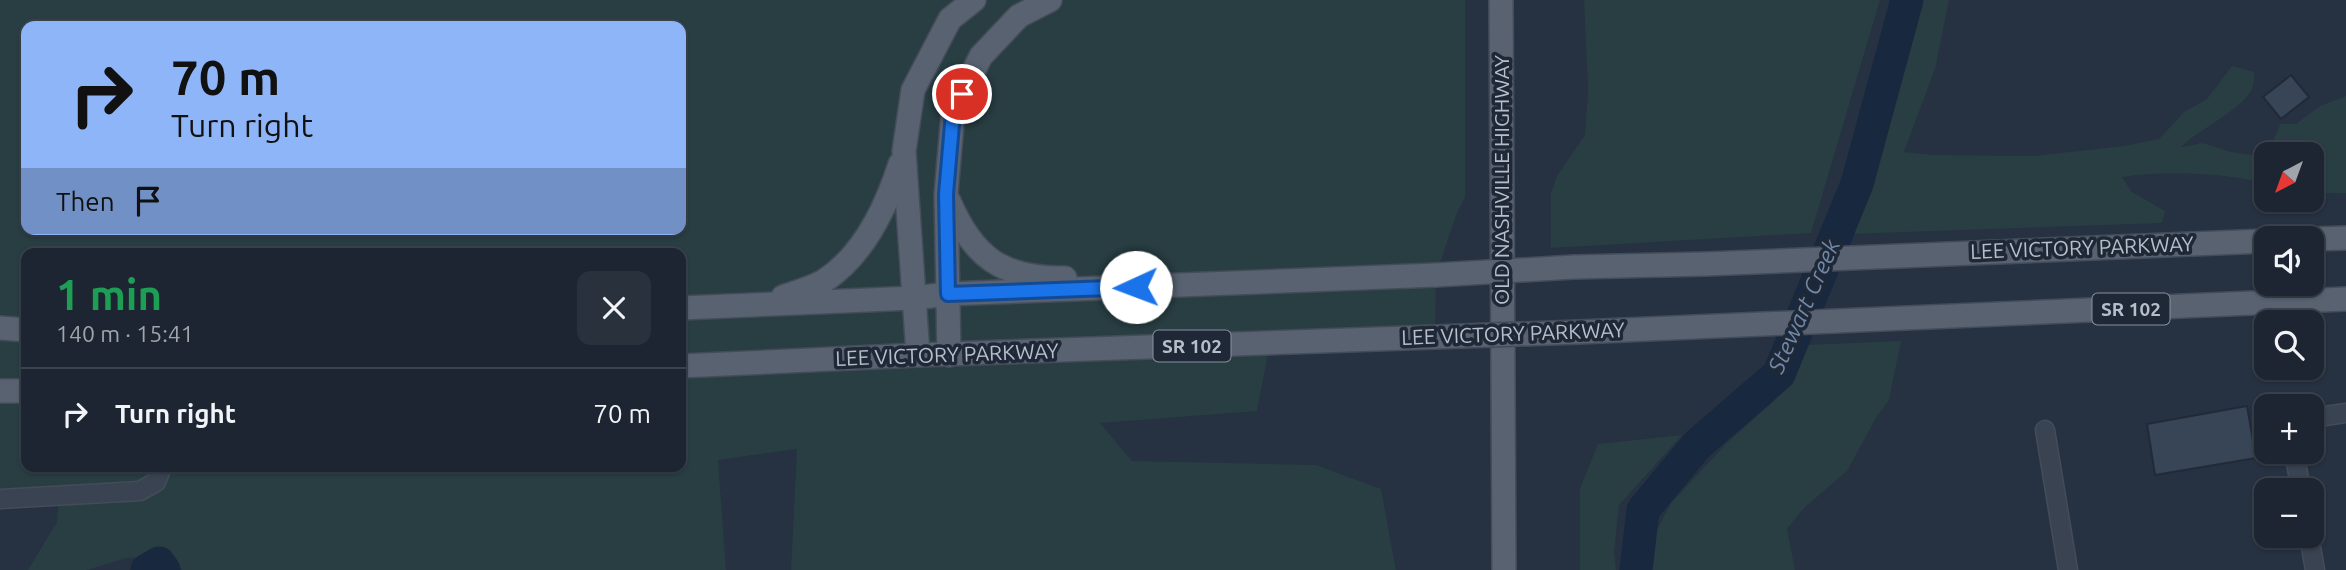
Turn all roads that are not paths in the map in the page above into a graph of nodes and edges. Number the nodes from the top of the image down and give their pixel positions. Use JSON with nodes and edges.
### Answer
{"nodes":[{"id":1,"x":974,"y":0,"type":"edge"},
{"id":2,"x":1050,"y":0,"type":"edge"},
{"id":3,"x":1501,"y":0,"type":"edge"},
{"id":4,"x":904,"y":151,"type":"junction"},
{"id":5,"x":946,"y":194,"type":"junction"},
{"id":6,"x":2346,"y":238,"type":"edge"},
{"id":7,"x":2324,"y":239,"type":"edge"},
{"id":8,"x":2254,"y":241,"type":"edge"},
{"id":9,"x":1270,"y":282,"type":"junction"},
{"id":10,"x":948,"y":294,"type":"junction"},
{"id":11,"x":914,"y":298,"type":"junction"},
{"id":12,"x":2346,"y":299,"type":"edge"},
{"id":13,"x":768,"y":304,"type":"junction"},
{"id":14,"x":686,"y":308,"type":"edge"},
{"id":15,"x":0,"y":328,"type":"edge"},
{"id":16,"x":21,"y":330,"type":"edge"},
{"id":17,"x":918,"y":355,"type":"junction"},
{"id":18,"x":949,"y":355,"type":"junction"},
{"id":19,"x":686,"y":366,"type":"edge"},
{"id":20,"x":0,"y":391,"type":"edge"},
{"id":21,"x":21,"y":391,"type":"edge"},
{"id":22,"x":2346,"y":413,"type":"edge"},
{"id":23,"x":2324,"y":416,"type":"edge"},
{"id":24,"x":2045,"y":430,"type":"dead end"},
{"id":25,"x":160,"y":472,"type":"edge"},
{"id":26,"x":0,"y":499,"type":"edge"},
{"id":27,"x":2311,"y":548,"type":"edge"},
{"id":28,"x":1504,"y":570,"type":"edge"},
{"id":29,"x":2068,"y":570,"type":"edge"},
{"id":30,"x":2315,"y":570,"type":"edge"}],
"edges":[{"from":1,"to":4,"type":"main road"},
{"from":2,"to":5,"type":"main road"},
{"from":3,"to":28,"type":"main road","name":"OLD NASHVILLE HIGHWAY"},
{"from":4,"to":11,"type":"main road"},
{"from":4,"to":13,"type":"main road"},
{"from":5,"to":9,"type":"main road"},
{"from":5,"to":10,"type":"main road"},
{"from":6,"to":7,"type":"main road"},
{"from":8,"to":9,"type":"main road","name":"LEE VICTORY PARKWAY","bridge":true},
{"from":9,"to":10,"type":"main road","name":"LEE VICTORY PARKWAY"},
{"from":10,"to":11,"type":"main road","name":"LEE VICTORY PARKWAY"},
{"from":10,"to":18,"type":"main road"},
{"from":11,"to":13,"type":"main road","name":"LEE VICTORY PARKWAY"},
{"from":11,"to":17,"type":"main road"},
{"from":12,"to":18,"type":"main road","name":"LEE VICTORY PARKWAY","number":"SR 102","bridge":true},
{"from":13,"to":14,"type":"main road","name":"LEE VICTORY PARKWAY"},
{"from":15,"to":16,"type":"main road"},
{"from":17,"to":18,"type":"main road","name":"LEE VICTORY PARKWAY","number":"SR 102"},
{"from":17,"to":19,"type":"main road","name":"LEE VICTORY PARKWAY","number":"SR 102"},
{"from":20,"to":21,"type":"main road"},
{"from":22,"to":23,"type":"street"},
{"from":24,"to":29,"type":"street"},
{"from":25,"to":26,"type":"street"},
{"from":27,"to":30,"type":"street"}]}
